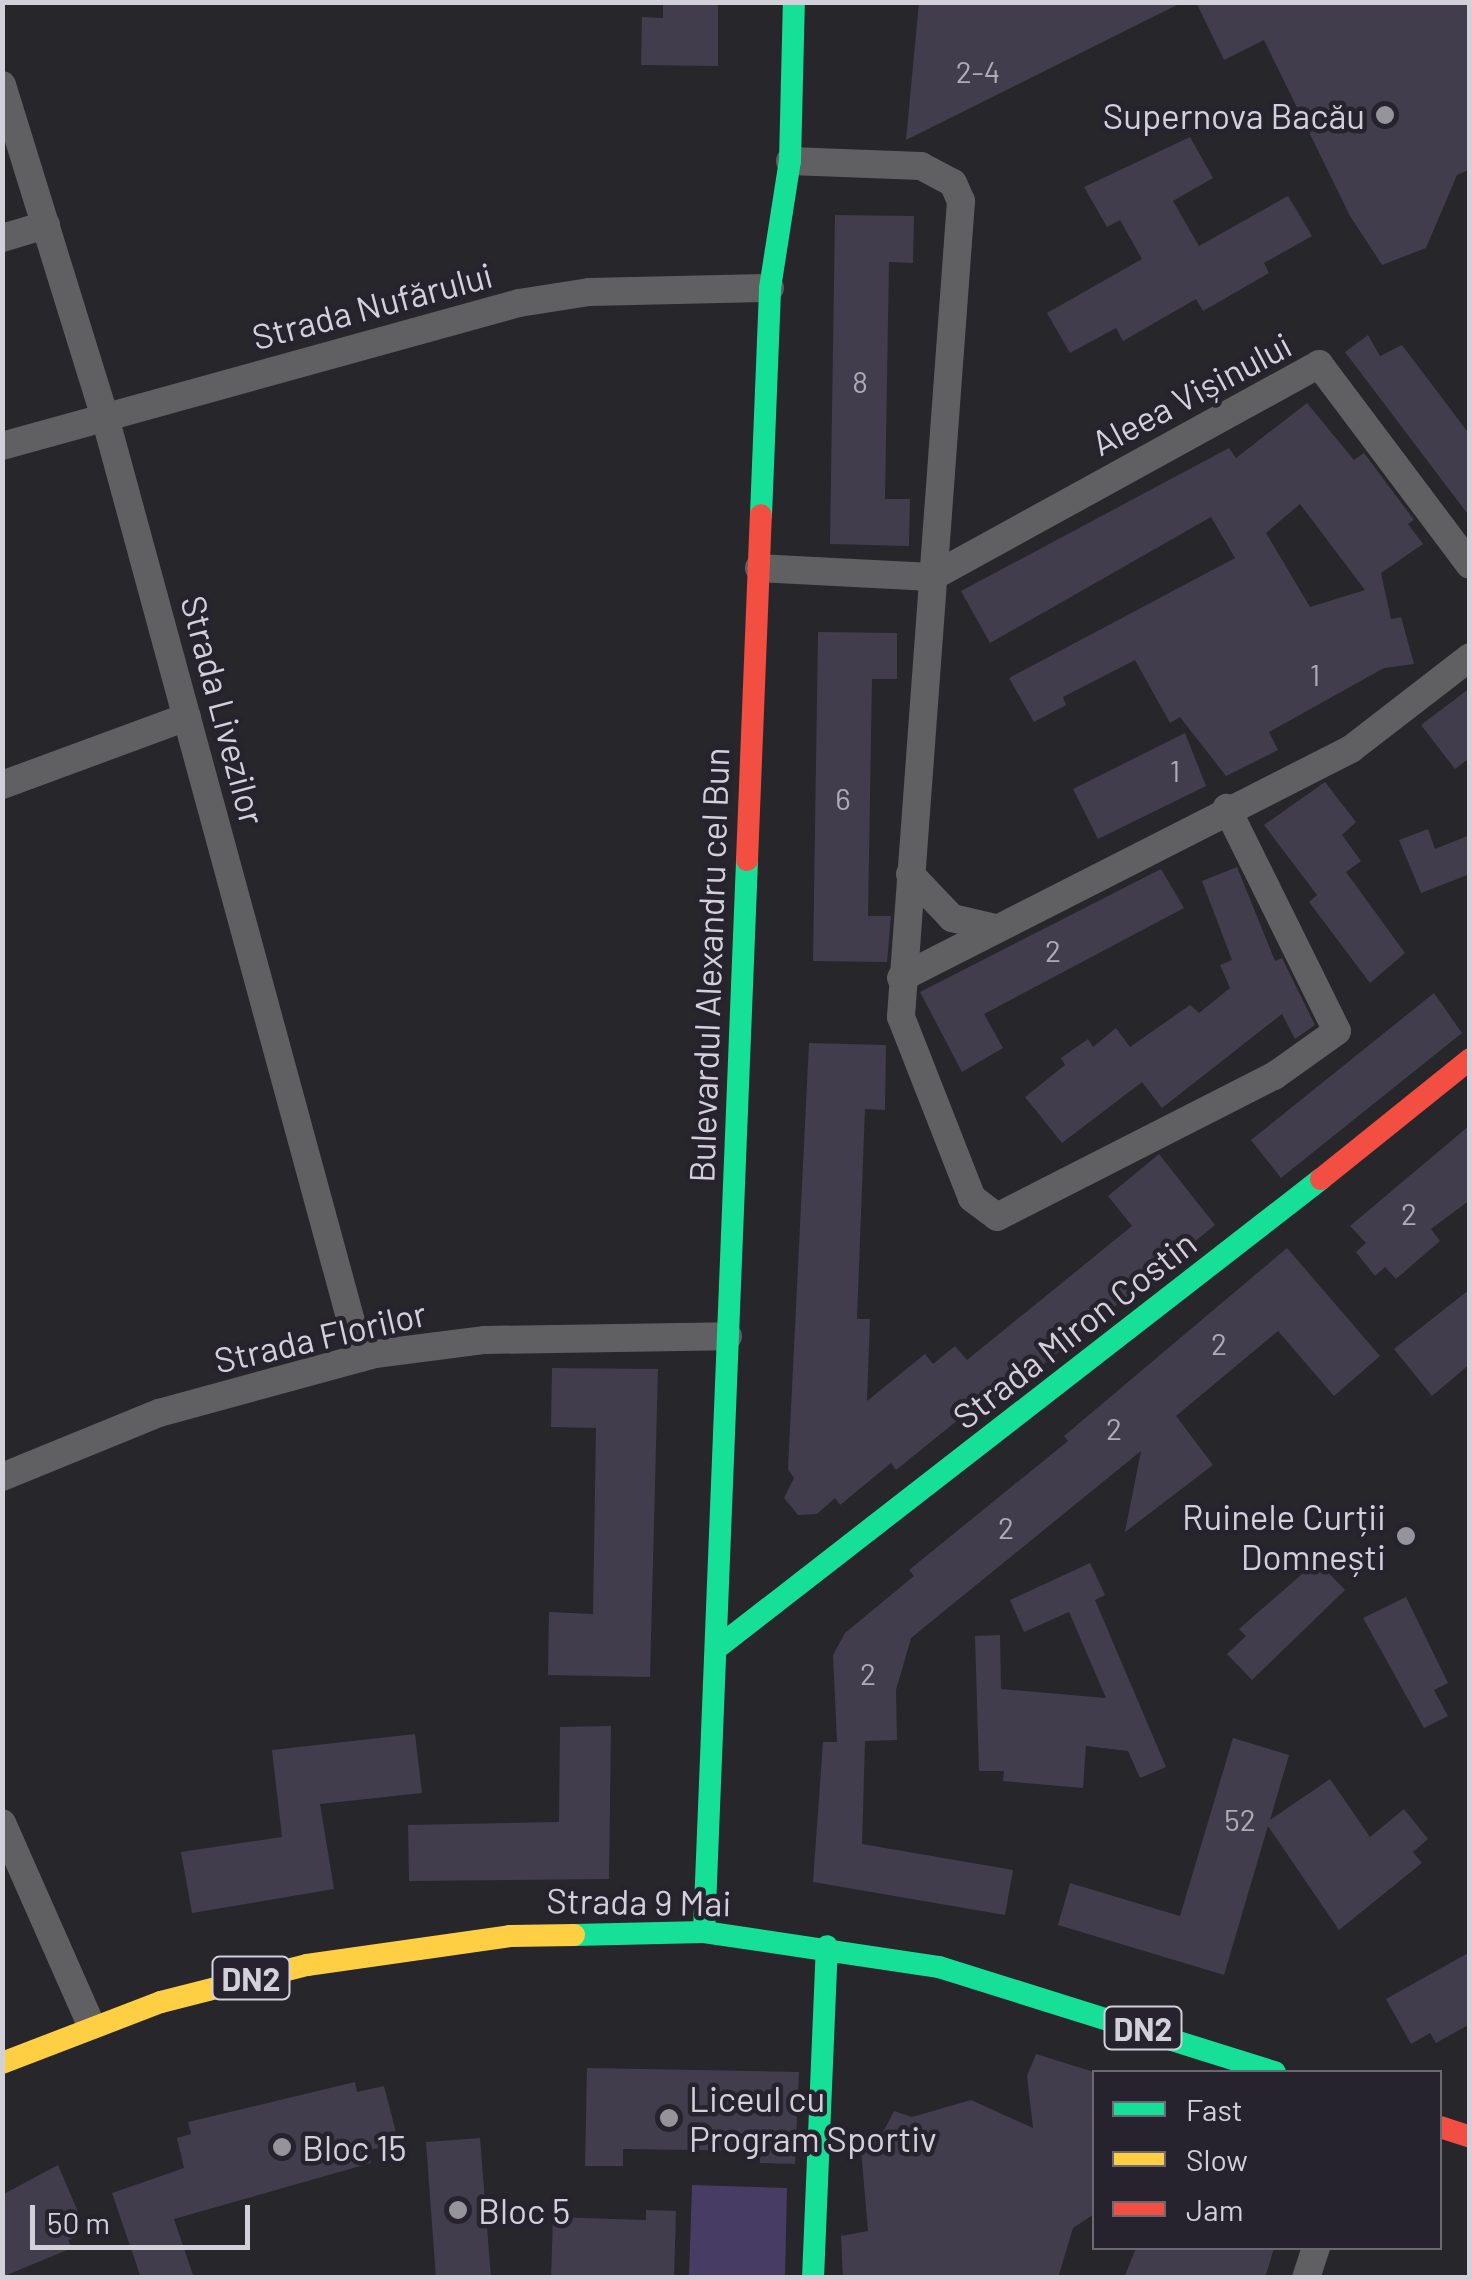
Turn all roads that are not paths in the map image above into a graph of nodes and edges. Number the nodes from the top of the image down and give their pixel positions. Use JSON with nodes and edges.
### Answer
{"nodes":[{"id":1,"x":784,"y":2,"type":"edge"},
{"id":2,"x":794,"y":2,"type":"edge"},
{"id":3,"x":791,"y":46,"type":"junction"},
{"id":4,"x":2,"y":84,"type":"edge"},
{"id":5,"x":790,"y":160,"type":"junction"},
{"id":6,"x":46,"y":224,"type":"junction"},
{"id":7,"x":2,"y":238,"type":"edge"},
{"id":8,"x":770,"y":288,"type":"junction"},
{"id":9,"x":105,"y":418,"type":"junction"},
{"id":10,"x":2,"y":446,"type":"edge"},
{"id":11,"x":1470,"y":565,"type":"edge"},
{"id":12,"x":759,"y":568,"type":"junction"},
{"id":13,"x":932,"y":577,"type":"junction"},
{"id":14,"x":1470,"y":657,"type":"edge"},
{"id":15,"x":187,"y":717,"type":"junction"},
{"id":16,"x":2,"y":785,"type":"edge"},
{"id":17,"x":1227,"y":808,"type":"junction"},
{"id":18,"x":910,"y":874,"type":"junction"},
{"id":19,"x":996,"y":928,"type":"junction"},
{"id":20,"x":901,"y":978,"type":"junction"},
{"id":21,"x":1470,"y":1059,"type":"edge"},
{"id":22,"x":728,"y":1336,"type":"junction"},
{"id":23,"x":361,"y":1358,"type":"junction"},
{"id":24,"x":2,"y":1477,"type":"edge"},
{"id":25,"x":717,"y":1648,"type":"junction"},
{"id":26,"x":2,"y":1823,"type":"edge"},
{"id":27,"x":704,"y":1932,"type":"junction"},
{"id":28,"x":827,"y":1946,"type":"junction"},
{"id":29,"x":91,"y":2025,"type":"junction"},
{"id":30,"x":2,"y":2063,"type":"edge"},
{"id":31,"x":1269,"y":2070,"type":"edge"},
{"id":32,"x":1442,"y":2128,"type":"edge"},
{"id":33,"x":1470,"y":2137,"type":"edge"},
{"id":34,"x":1315,"y":2250,"type":"edge"},
{"id":35,"x":814,"y":2278,"type":"edge"},
{"id":36,"x":1306,"y":2278,"type":"edge"}],
"edges":[{"from":1,"to":3,"type":"main road"},
{"from":2,"to":3,"type":"main road","name":"Bulevardul Alexandru cel Bun"},
{"from":3,"to":5,"type":"main road","name":"Bulevardul Alexandru cel Bun"},
{"from":4,"to":6,"type":"street","name":"Strada Livezilor"},
{"from":5,"to":8,"type":"main road","name":"Bulevardul Alexandru cel Bun"},
{"from":5,"to":13,"type":"street"},
{"from":6,"to":7,"type":"street"},
{"from":6,"to":9,"type":"street","name":"Strada Livezilor"},
{"from":8,"to":9,"type":"street","name":"Strada Nufărului"},
{"from":8,"to":12,"type":"main road","name":"Bulevardul Alexandru cel Bun"},
{"from":9,"to":10,"type":"street","name":"Strada Nufărului"},
{"from":9,"to":15,"type":"street","name":"Strada Livezilor"},
{"from":11,"to":13,"type":"street","name":"Aleea Vișinului"},
{"from":12,"to":13,"type":"street"},
{"from":12,"to":22,"type":"main road","name":"Bulevardul Alexandru cel Bun"},
{"from":13,"to":18,"type":"street"},
{"from":14,"to":17,"type":"street"},
{"from":15,"to":16,"type":"street"},
{"from":15,"to":23,"type":"street","name":"Strada Livezilor"},
{"from":17,"to":19,"type":"street"},
{"from":17,"to":20,"type":"street"},
{"from":18,"to":19,"type":"street"},
{"from":18,"to":20,"type":"street"},
{"from":19,"to":20,"type":"street"},
{"from":21,"to":25,"type":"main road","name":"Strada Miron Costin"},
{"from":22,"to":23,"type":"street","name":"Strada Florilor"},
{"from":22,"to":25,"type":"main road","name":"Bulevardul Alexandru cel Bun"},
{"from":23,"to":24,"type":"street","name":"Strada Florilor"},
{"from":25,"to":27,"type":"main road","name":"Bulevardul Alexandru cel Bun"},
{"from":26,"to":29,"type":"street"},
{"from":27,"to":28,"type":"main road","name":"Strada 9 Mai","number":"DN2"},
{"from":27,"to":29,"type":"main road","name":"Strada 9 Mai","number":"DN2"},
{"from":28,"to":31,"type":"main road","name":"Strada 9 Mai","number":"DN2"},
{"from":28,"to":35,"type":"main road"},
{"from":29,"to":30,"type":"main road","name":"Strada 9 Mai","number":"DN2"},
{"from":32,"to":33,"type":"main road"},
{"from":34,"to":36,"type":"street"}]}
